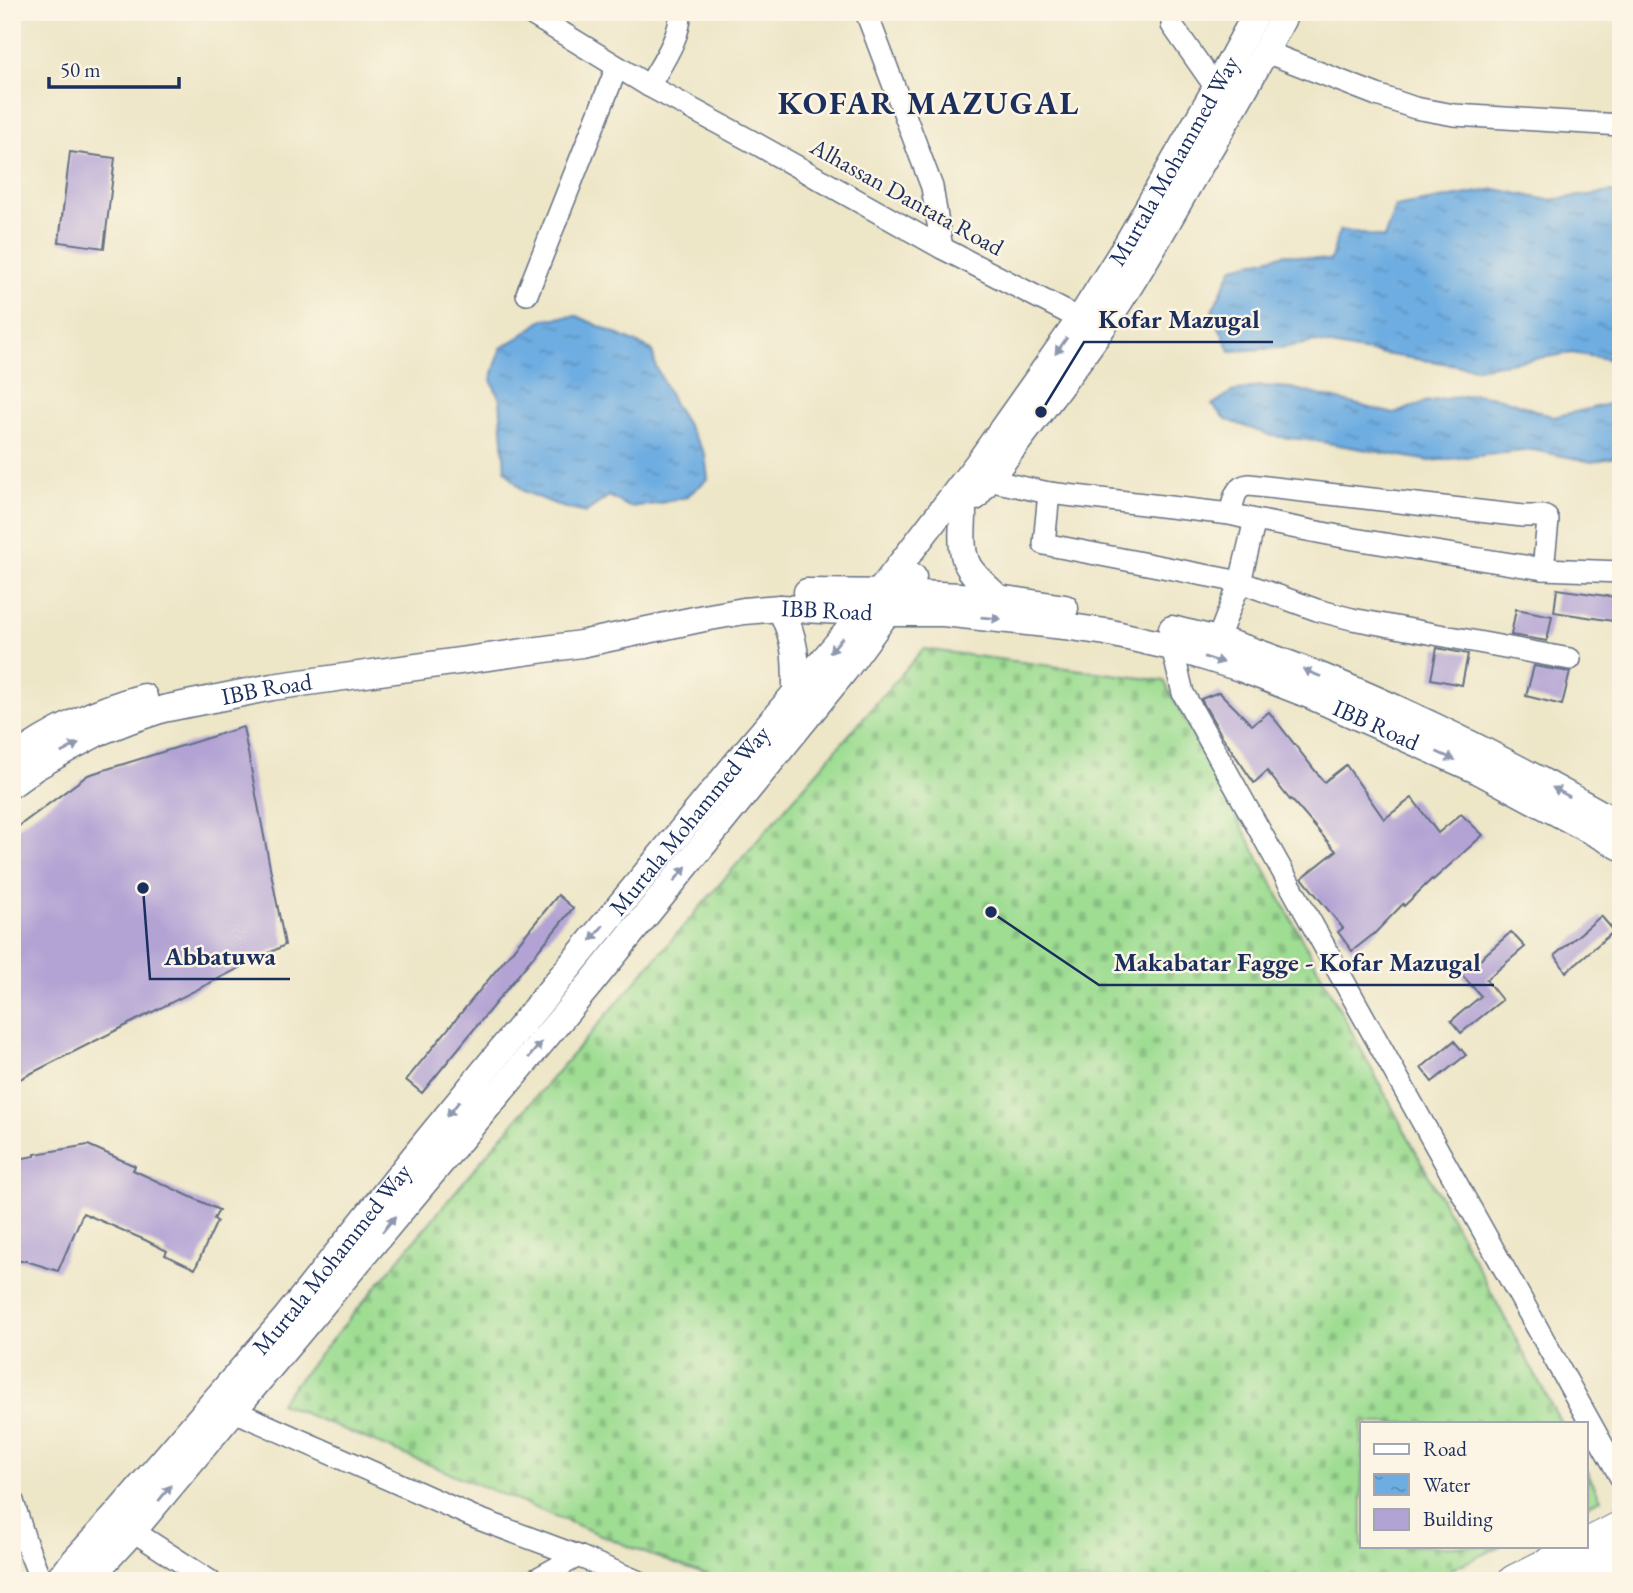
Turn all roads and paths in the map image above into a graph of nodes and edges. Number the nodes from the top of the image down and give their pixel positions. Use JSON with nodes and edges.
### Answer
{"nodes":[{"id":1,"x":528,"y":12,"type":"edge"},
{"id":2,"x":680,"y":12,"type":"edge"},
{"id":3,"x":866,"y":12,"type":"edge"},
{"id":4,"x":1257,"y":12,"type":"edge"},
{"id":5,"x":1286,"y":12,"type":"edge"},
{"id":6,"x":1175,"y":17,"type":"edge"},
{"id":7,"x":1266,"y":52,"type":"junction"},
{"id":8,"x":617,"y":67,"type":"junction"},
{"id":9,"x":649,"y":86,"type":"junction"},
{"id":10,"x":1216,"y":88,"type":"junction"},
{"id":11,"x":1621,"y":125,"type":"edge"},
{"id":12,"x":942,"y":248,"type":"junction"},
{"id":13,"x":527,"y":294,"type":"dead end"},
{"id":14,"x":1090,"y":326,"type":"junction"},
{"id":15,"x":988,"y":480,"type":"junction"},
{"id":16,"x":1049,"y":493,"type":"junction"},
{"id":17,"x":963,"y":512,"type":"junction"},
{"id":18,"x":1230,"y":514,"type":"junction"},
{"id":19,"x":1255,"y":520,"type":"junction"},
{"id":20,"x":1543,"y":569,"type":"junction"},
{"id":21,"x":1621,"y":572,"type":"edge"},
{"id":22,"x":1240,"y":583,"type":"junction"},
{"id":23,"x":998,"y":598,"type":"junction"},
{"id":24,"x":883,"y":603,"type":"junction"},
{"id":25,"x":780,"y":608,"type":"junction"},
{"id":26,"x":1217,"y":641,"type":"junction"},
{"id":27,"x":1172,"y":647,"type":"junction"},
{"id":28,"x":1570,"y":659,"type":"dead end"},
{"id":29,"x":796,"y":692,"type":"junction"},
{"id":30,"x":12,"y":760,"type":"edge"},
{"id":31,"x":12,"y":784,"type":"edge"},
{"id":32,"x":1621,"y":825,"type":"edge"},
{"id":33,"x":1621,"y":847,"type":"edge"},
{"id":34,"x":435,"y":1151,"type":"junction"},
{"id":35,"x":232,"y":1410,"type":"junction"},
{"id":36,"x":1621,"y":1478,"type":"edge"},
{"id":37,"x":12,"y":1498,"type":"edge"},
{"id":38,"x":1621,"y":1527,"type":"edge"},
{"id":39,"x":133,"y":1531,"type":"junction"},
{"id":40,"x":1588,"y":1544,"type":"edge"},
{"id":41,"x":1579,"y":1548,"type":"edge"},
{"id":42,"x":578,"y":1556,"type":"junction"},
{"id":43,"x":1621,"y":1557,"type":"edge"},
{"id":44,"x":41,"y":1581,"type":"edge"},
{"id":45,"x":57,"y":1581,"type":"edge"},
{"id":46,"x":87,"y":1581,"type":"edge"},
{"id":47,"x":210,"y":1581,"type":"edge"},
{"id":48,"x":533,"y":1581,"type":"edge"},
{"id":49,"x":637,"y":1581,"type":"edge"},
{"id":50,"x":1514,"y":1581,"type":"edge"},
{"id":51,"x":1573,"y":1581,"type":"edge"}],
"edges":[{"from":1,"to":8,"type":"street","name":"Alhassan Dantata Road"},
{"from":2,"to":9,"type":"street"},
{"from":3,"to":12,"type":"street"},
{"from":4,"to":10,"type":"main road","name":"Murtala Mohammed Way"},
{"from":5,"to":7,"type":"main road","name":"Murtala Mohammed Way"},
{"from":6,"to":10,"type":"street"},
{"from":7,"to":11,"type":"street"},
{"from":7,"to":14,"type":"main road","name":"Murtala Mohammed Way"},
{"from":8,"to":9,"type":"street","name":"Alhassan Dantata Road"},
{"from":8,"to":13,"type":"street"},
{"from":9,"to":12,"type":"street","name":"Alhassan Dantata Road"},
{"from":10,"to":14,"type":"main road","name":"Murtala Mohammed Way"},
{"from":12,"to":14,"type":"street","name":"Alhassan Dantata Road"},
{"from":14,"to":15,"type":"main road","name":"Murtala Mohammed Way"},
{"from":14,"to":24,"type":"main road","name":"Murtala Mohammed Way","one_way":true},
{"from":15,"to":16,"type":"street"},
{"from":15,"to":17,"type":"main road","name":"Murtala Mohammed Way"},
{"from":16,"to":18,"type":"street"},
{"from":16,"to":22,"type":"street"},
{"from":17,"to":23,"type":"main road"},
{"from":17,"to":24,"type":"main road","name":"Murtala Mohammed Way"},
{"from":18,"to":19,"type":"street"},
{"from":18,"to":20,"type":"street"},
{"from":19,"to":20,"type":"street"},
{"from":19,"to":22,"type":"street"},
{"from":20,"to":21,"type":"street"},
{"from":22,"to":26,"type":"street"},
{"from":22,"to":28,"type":"street"},
{"from":23,"to":24,"type":"main road","name":"IBB Road"},
{"from":23,"to":26,"type":"main road","name":"IBB Road"},
{"from":24,"to":25,"type":"main road","name":"IBB Road"},
{"from":24,"to":27,"type":"main road","name":"IBB Road","one_way":true},
{"from":24,"to":29,"type":"main road","name":"Murtala Mohammed Way","one_way":true},
{"from":24,"to":30,"type":"main road","name":"IBB Road"},
{"from":34,"to":24,"type":"main road","name":"Murtala Mohammed Way","one_way":true},
{"from":25,"to":29,"type":"main road"},
{"from":31,"to":25,"type":"main road","name":"IBB Road","one_way":true},
{"from":32,"to":26,"type":"main road","name":"IBB Road","one_way":true},
{"from":27,"to":33,"type":"main road","name":"IBB Road","one_way":true},
{"from":27,"to":36,"type":"street"},
{"from":29,"to":34,"type":"main road","name":"Murtala Mohammed Way","one_way":true},
{"from":35,"to":34,"type":"main road","name":"Murtala Mohammed Way","one_way":true},
{"from":34,"to":45,"type":"main road","name":"Murtala Mohammed Way"},
{"from":39,"to":35,"type":"main road","name":"Murtala Mohammed Way","one_way":true},
{"from":35,"to":42,"type":"street"},
{"from":37,"to":44,"type":"street"},
{"from":38,"to":40,"type":"highway"},
{"from":39,"to":46,"type":"main road","name":"Murtala Mohammed Way"},
{"from":39,"to":47,"type":"street"},
{"from":41,"to":50,"type":"highway"},
{"from":42,"to":48,"type":"street"},
{"from":42,"to":49,"type":"street"},
{"from":43,"to":51,"type":"highway"}]}
